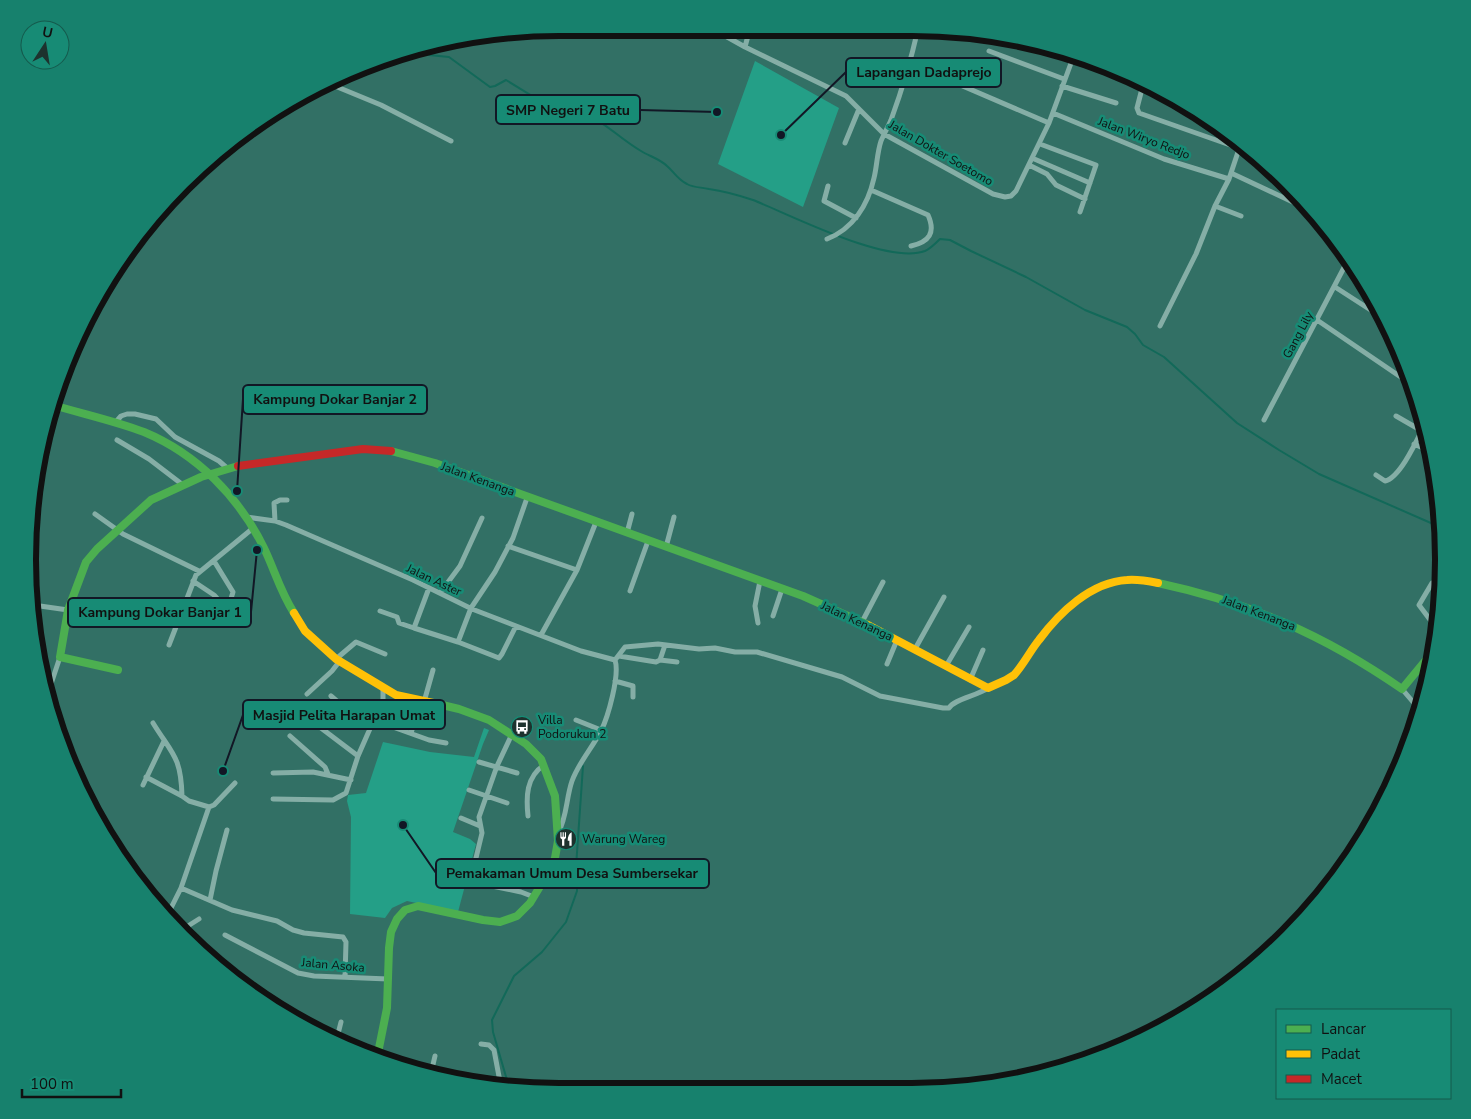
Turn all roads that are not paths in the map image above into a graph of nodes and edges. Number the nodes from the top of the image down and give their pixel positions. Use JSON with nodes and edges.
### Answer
{"nodes":[{"id":1,"x":726,"y":36,"type":"edge"},
{"id":2,"x":748,"y":36,"type":"edge"},
{"id":3,"x":916,"y":36,"type":"edge"},
{"id":4,"x":746,"y":47,"type":"junction"},
{"id":5,"x":989,"y":51,"type":"dead end"},
{"id":6,"x":1071,"y":61,"type":"edge"},
{"id":7,"x":909,"y":66,"type":"junction"},
{"id":8,"x":1064,"y":79,"type":"junction"},
{"id":9,"x":336,"y":86,"type":"edge"},
{"id":10,"x":1062,"y":86,"type":"junction"},
{"id":11,"x":1142,"y":89,"type":"edge"},
{"id":12,"x":1116,"y":102,"type":"dead end"},
{"id":13,"x":859,"y":109,"type":"junction"},
{"id":14,"x":1053,"y":113,"type":"junction"},
{"id":15,"x":1049,"y":123,"type":"junction"},
{"id":16,"x":884,"y":134,"type":"junction"},
{"id":17,"x":451,"y":141,"type":"dead end"},
{"id":18,"x":845,"y":142,"type":"dead end"},
{"id":19,"x":1040,"y":144,"type":"junction"},
{"id":20,"x":1232,"y":146,"type":"edge"},
{"id":21,"x":1238,"y":151,"type":"edge"},
{"id":22,"x":1032,"y":158,"type":"junction"},
{"id":23,"x":1030,"y":165,"type":"junction"},
{"id":24,"x":1230,"y":176,"type":"junction"},
{"id":25,"x":1090,"y":184,"type":"junction"},
{"id":26,"x":828,"y":186,"type":"dead end"},
{"id":27,"x":871,"y":190,"type":"junction"},
{"id":28,"x":1085,"y":199,"type":"junction"},
{"id":29,"x":1295,"y":204,"type":"edge"},
{"id":30,"x":1215,"y":206,"type":"junction"},
{"id":31,"x":1080,"y":212,"type":"dead end"},
{"id":32,"x":1240,"y":216,"type":"dead end"},
{"id":33,"x":856,"y":218,"type":"junction"},
{"id":34,"x":827,"y":239,"type":"dead end"},
{"id":35,"x":911,"y":246,"type":"dead end"},
{"id":36,"x":1345,"y":267,"type":"edge"},
{"id":37,"x":1335,"y":287,"type":"junction"},
{"id":38,"x":1372,"y":311,"type":"edge"},
{"id":39,"x":1317,"y":320,"type":"junction"},
{"id":40,"x":1160,"y":326,"type":"dead end"},
{"id":41,"x":1402,"y":378,"type":"edge"},
{"id":42,"x":59,"y":407,"type":"edge"},
{"id":43,"x":1396,"y":416,"type":"dead end"},
{"id":44,"x":1264,"y":420,"type":"dead end"},
{"id":45,"x":120,"y":425,"type":"junction"},
{"id":46,"x":1417,"y":425,"type":"edge"},
{"id":47,"x":1419,"y":434,"type":"edge"},
{"id":48,"x":117,"y":440,"type":"dead end"},
{"id":49,"x":1414,"y":444,"type":"junction"},
{"id":50,"x":1423,"y":448,"type":"edge"},
{"id":51,"x":229,"y":467,"type":"junction"},
{"id":52,"x":210,"y":473,"type":"junction"},
{"id":53,"x":1376,"y":475,"type":"dead end"},
{"id":54,"x":183,"y":485,"type":"junction"},
{"id":55,"x":527,"y":498,"type":"junction"},
{"id":56,"x":287,"y":500,"type":"dead end"},
{"id":57,"x":95,"y":514,"type":"dead end"},
{"id":58,"x":632,"y":514,"type":"dead end"},
{"id":59,"x":246,"y":517,"type":"junction"},
{"id":60,"x":674,"y":517,"type":"dead end"},
{"id":61,"x":482,"y":518,"type":"dead end"},
{"id":62,"x":275,"y":521,"type":"junction"},
{"id":63,"x":596,"y":522,"type":"junction"},
{"id":64,"x":252,"y":529,"type":"junction"},
{"id":65,"x":118,"y":530,"type":"junction"},
{"id":66,"x":627,"y":533,"type":"junction"},
{"id":67,"x":648,"y":541,"type":"junction"},
{"id":68,"x":508,"y":546,"type":"junction"},
{"id":69,"x":666,"y":547,"type":"junction"},
{"id":70,"x":214,"y":561,"type":"junction"},
{"id":71,"x":577,"y":570,"type":"junction"},
{"id":72,"x":200,"y":571,"type":"junction"},
{"id":73,"x":193,"y":581,"type":"junction"},
{"id":74,"x":760,"y":581,"type":"junction"},
{"id":75,"x":883,"y":582,"type":"dead end"},
{"id":76,"x":1432,"y":583,"type":"dead end"},
{"id":77,"x":429,"y":588,"type":"junction"},
{"id":78,"x":782,"y":588,"type":"junction"},
{"id":79,"x":630,"y":591,"type":"dead end"},
{"id":80,"x":440,"y":594,"type":"junction"},
{"id":81,"x":944,"y":597,"type":"dead end"},
{"id":82,"x":38,"y":606,"type":"edge"},
{"id":83,"x":471,"y":608,"type":"junction"},
{"id":84,"x":68,"y":610,"type":"junction"},
{"id":85,"x":380,"y":611,"type":"dead end"},
{"id":86,"x":773,"y":616,"type":"dead end"},
{"id":87,"x":1431,"y":620,"type":"edge"},
{"id":88,"x":758,"y":622,"type":"dead end"},
{"id":89,"x":862,"y":622,"type":"junction"},
{"id":90,"x":516,"y":626,"type":"junction"},
{"id":91,"x":969,"y":627,"type":"dead end"},
{"id":92,"x":414,"y":628,"type":"junction"},
{"id":93,"x":541,"y":635,"type":"junction"},
{"id":94,"x":897,"y":640,"type":"junction"},
{"id":95,"x":458,"y":642,"type":"junction"},
{"id":96,"x":168,"y":645,"type":"dead end"},
{"id":97,"x":665,"y":645,"type":"junction"},
{"id":98,"x":915,"y":649,"type":"junction"},
{"id":99,"x":983,"y":650,"type":"dead end"},
{"id":100,"x":385,"y":654,"type":"dead end"},
{"id":101,"x":60,"y":657,"type":"junction"},
{"id":102,"x":617,"y":658,"type":"junction"},
{"id":103,"x":338,"y":660,"type":"junction"},
{"id":104,"x":660,"y":660,"type":"junction"},
{"id":105,"x":677,"y":662,"type":"dead end"},
{"id":106,"x":887,"y":664,"type":"dead end"},
{"id":107,"x":1425,"y":664,"type":"edge"},
{"id":108,"x":946,"y":666,"type":"junction"},
{"id":109,"x":118,"y":670,"type":"dead end"},
{"id":110,"x":433,"y":670,"type":"dead end"},
{"id":111,"x":970,"y":680,"type":"junction"},
{"id":112,"x":615,"y":681,"type":"junction"},
{"id":113,"x":51,"y":683,"type":"edge"},
{"id":114,"x":382,"y":687,"type":"junction"},
{"id":115,"x":988,"y":688,"type":"junction"},
{"id":116,"x":1402,"y":689,"type":"junction"},
{"id":117,"x":307,"y":694,"type":"dead end"},
{"id":118,"x":396,"y":695,"type":"junction"},
{"id":119,"x":331,"y":696,"type":"dead end"},
{"id":120,"x":632,"y":697,"type":"dead end"},
{"id":121,"x":383,"y":699,"type":"junction"},
{"id":122,"x":422,"y":702,"type":"junction"},
{"id":123,"x":1414,"y":704,"type":"edge"},
{"id":124,"x":576,"y":720,"type":"dead end"},
{"id":125,"x":153,"y":723,"type":"dead end"},
{"id":126,"x":317,"y":724,"type":"dead end"},
{"id":127,"x":390,"y":726,"type":"dead end"},
{"id":128,"x":369,"y":729,"type":"junction"},
{"id":129,"x":601,"y":730,"type":"junction"},
{"id":130,"x":411,"y":733,"type":"junction"},
{"id":131,"x":512,"y":734,"type":"junction"},
{"id":132,"x":290,"y":736,"type":"dead end"},
{"id":133,"x":164,"y":741,"type":"junction"},
{"id":134,"x":446,"y":743,"type":"dead end"},
{"id":135,"x":358,"y":756,"type":"junction"},
{"id":136,"x":479,"y":762,"type":"dead end"},
{"id":137,"x":544,"y":765,"type":"junction"},
{"id":138,"x":497,"y":766,"type":"junction"},
{"id":139,"x":517,"y":772,"type":"dead end"},
{"id":140,"x":273,"y":773,"type":"dead end"},
{"id":141,"x":328,"y":774,"type":"junction"},
{"id":142,"x":146,"y":777,"type":"junction"},
{"id":143,"x":351,"y":780,"type":"junction"},
{"id":144,"x":235,"y":783,"type":"dead end"},
{"id":145,"x":142,"y":785,"type":"dead end"},
{"id":146,"x":470,"y":790,"type":"dead end"},
{"id":147,"x":182,"y":796,"type":"junction"},
{"id":148,"x":487,"y":796,"type":"junction"},
{"id":149,"x":273,"y":799,"type":"dead end"},
{"id":150,"x":507,"y":804,"type":"dead end"},
{"id":151,"x":209,"y":807,"type":"junction"},
{"id":152,"x":528,"y":816,"type":"dead end"},
{"id":153,"x":461,"y":818,"type":"dead end"},
{"id":154,"x":480,"y":826,"type":"junction"},
{"id":155,"x":227,"y":830,"type":"dead end"},
{"id":156,"x":558,"y":834,"type":"junction"},
{"id":157,"x":476,"y":858,"type":"dead end"},
{"id":158,"x":492,"y":886,"type":"dead end"},
{"id":159,"x":181,"y":888,"type":"junction"},
{"id":160,"x":534,"y":897,"type":"junction"},
{"id":161,"x":210,"y":900,"type":"junction"},
{"id":162,"x":170,"y":909,"type":"edge"},
{"id":163,"x":199,"y":919,"type":"dead end"},
{"id":164,"x":187,"y":926,"type":"edge"},
{"id":165,"x":225,"y":935,"type":"dead end"},
{"id":166,"x":345,"y":977,"type":"junction"},
{"id":167,"x":388,"y":979,"type":"junction"},
{"id":168,"x":341,"y":1022,"type":"dead end"},
{"id":169,"x":338,"y":1034,"type":"edge"},
{"id":170,"x":481,"y":1044,"type":"dead end"},
{"id":171,"x":379,"y":1050,"type":"edge"},
{"id":172,"x":435,"y":1056,"type":"dead end"},
{"id":173,"x":433,"y":1067,"type":"edge"},
{"id":174,"x":499,"y":1079,"type":"edge"}],
"edges":[{"from":1,"to":4,"type":"street","name":"Jalan Dokter Soetomo"},
{"from":2,"to":4,"type":"street"},
{"from":3,"to":7,"type":"street"},
{"from":4,"to":13,"type":"street","name":"Jalan Dokter Soetomo"},
{"from":5,"to":8,"type":"street"},
{"from":6,"to":8,"type":"street"},
{"from":7,"to":15,"type":"street"},
{"from":7,"to":16,"type":"street"},
{"from":8,"to":10,"type":"street"},
{"from":9,"to":17,"type":"street"},
{"from":10,"to":12,"type":"street"},
{"from":10,"to":14,"type":"street"},
{"from":11,"to":20,"type":"street"},
{"from":13,"to":16,"type":"street","name":"Jalan Dokter Soetomo"},
{"from":13,"to":18,"type":"street"},
{"from":14,"to":15,"type":"street"},
{"from":14,"to":24,"type":"street","name":"Jalan Wiryo Redjo"},
{"from":15,"to":19,"type":"street"},
{"from":16,"to":23,"type":"street","name":"Jalan Dokter Soetomo"},
{"from":16,"to":27,"type":"street"},
{"from":19,"to":22,"type":"street"},
{"from":19,"to":25,"type":"street"},
{"from":21,"to":24,"type":"street"},
{"from":22,"to":23,"type":"street"},
{"from":22,"to":25,"type":"street"},
{"from":23,"to":28,"type":"street"},
{"from":24,"to":29,"type":"street","name":"Jalan Wiryo Redjo"},
{"from":24,"to":30,"type":"street"},
{"from":25,"to":28,"type":"street"},
{"from":26,"to":33,"type":"street"},
{"from":27,"to":33,"type":"street"},
{"from":27,"to":35,"type":"street"},
{"from":28,"to":31,"type":"street"},
{"from":30,"to":32,"type":"street"},
{"from":30,"to":40,"type":"street"},
{"from":33,"to":34,"type":"street"},
{"from":36,"to":37,"type":"street","name":"Gang Lily"},
{"from":37,"to":38,"type":"street"},
{"from":37,"to":39,"type":"street","name":"Gang Lily"},
{"from":39,"to":41,"type":"street"},
{"from":39,"to":44,"type":"street","name":"Gang Lily"},
{"from":42,"to":45,"type":"street"},
{"from":43,"to":46,"type":"street"},
{"from":45,"to":51,"type":"street"},
{"from":45,"to":52,"type":"street"},
{"from":47,"to":49,"type":"street"},
{"from":48,"to":54,"type":"street"},
{"from":49,"to":50,"type":"street"},
{"from":49,"to":53,"type":"street"},
{"from":51,"to":52,"type":"street","name":"Jalan Kenanga"},
{"from":51,"to":55,"type":"street","name":"Jalan Kenanga"},
{"from":52,"to":54,"type":"street","name":"Jalan Kenanga"},
{"from":52,"to":59,"type":"street"},
{"from":54,"to":65,"type":"street","name":"Jalan Kenanga"},
{"from":55,"to":63,"type":"street","name":"Jalan Kenanga"},
{"from":55,"to":68,"type":"street"},
{"from":56,"to":62,"type":"street"},
{"from":57,"to":65,"type":"street"},
{"from":58,"to":66,"type":"street"},
{"from":59,"to":62,"type":"street","name":"Jalan Aster"},
{"from":59,"to":64,"type":"street"},
{"from":60,"to":69,"type":"street"},
{"from":61,"to":80,"type":"street"},
{"from":62,"to":77,"type":"street","name":"Jalan Aster"},
{"from":63,"to":66,"type":"street","name":"Jalan Kenanga"},
{"from":63,"to":71,"type":"street"},
{"from":64,"to":70,"type":"street"},
{"from":64,"to":103,"type":"street"},
{"from":65,"to":72,"type":"street"},
{"from":65,"to":84,"type":"street","name":"Jalan Kenanga"},
{"from":66,"to":67,"type":"street","name":"Jalan Kenanga"},
{"from":67,"to":69,"type":"street","name":"Jalan Kenanga"},
{"from":67,"to":79,"type":"street"},
{"from":68,"to":71,"type":"street"},
{"from":68,"to":83,"type":"street"},
{"from":69,"to":74,"type":"street","name":"Jalan Kenanga"},
{"from":70,"to":72,"type":"street"},
{"from":70,"to":73,"type":"street"},
{"from":71,"to":93,"type":"street"},
{"from":72,"to":73,"type":"street"},
{"from":73,"to":96,"type":"street"},
{"from":74,"to":78,"type":"street","name":"Jalan Kenanga"},
{"from":74,"to":88,"type":"street"},
{"from":75,"to":89,"type":"street"},
{"from":76,"to":87,"type":"street"},
{"from":77,"to":80,"type":"street","name":"Jalan Aster"},
{"from":77,"to":92,"type":"street"},
{"from":78,"to":86,"type":"street"},
{"from":78,"to":89,"type":"street","name":"Jalan Kenanga"},
{"from":80,"to":83,"type":"street","name":"Jalan Aster"},
{"from":81,"to":98,"type":"street"},
{"from":82,"to":84,"type":"street"},
{"from":83,"to":90,"type":"street","name":"Jalan Aster"},
{"from":83,"to":95,"type":"street"},
{"from":84,"to":101,"type":"street","name":"Jalan Kenanga"},
{"from":85,"to":92,"type":"street"},
{"from":89,"to":94,"type":"street","name":"Jalan Kenanga"},
{"from":90,"to":93,"type":"street","name":"Jalan Aster"},
{"from":90,"to":95,"type":"street"},
{"from":91,"to":108,"type":"street"},
{"from":92,"to":95,"type":"street"},
{"from":93,"to":102,"type":"street","name":"Jalan Aster"},
{"from":94,"to":98,"type":"street","name":"Jalan Kenanga"},
{"from":94,"to":106,"type":"street"},
{"from":97,"to":102,"type":"street"},
{"from":97,"to":104,"type":"street"},
{"from":97,"to":115,"type":"street"},
{"from":98,"to":108,"type":"street","name":"Jalan Kenanga"},
{"from":99,"to":111,"type":"street"},
{"from":100,"to":103,"type":"street"},
{"from":101,"to":109,"type":"street"},
{"from":101,"to":113,"type":"street"},
{"from":102,"to":104,"type":"street","name":"Jalan Aster"},
{"from":102,"to":112,"type":"street"},
{"from":103,"to":114,"type":"street"},
{"from":103,"to":117,"type":"street"},
{"from":104,"to":105,"type":"street","name":"Jalan Aster"},
{"from":107,"to":116,"type":"street"},
{"from":108,"to":111,"type":"street","name":"Jalan Kenanga"},
{"from":110,"to":122,"type":"street"},
{"from":111,"to":115,"type":"street","name":"Jalan Kenanga"},
{"from":112,"to":120,"type":"street"},
{"from":112,"to":129,"type":"street"},
{"from":114,"to":118,"type":"street"},
{"from":114,"to":121,"type":"street"},
{"from":115,"to":116,"type":"street","name":"Jalan Kenanga"},
{"from":116,"to":123,"type":"street"},
{"from":118,"to":121,"type":"street"},
{"from":118,"to":122,"type":"street"},
{"from":119,"to":128,"type":"street"},
{"from":121,"to":128,"type":"street"},
{"from":122,"to":130,"type":"street"},
{"from":122,"to":131,"type":"street"},
{"from":124,"to":129,"type":"street"},
{"from":125,"to":133,"type":"street"},
{"from":126,"to":135,"type":"street"},
{"from":127,"to":130,"type":"street"},
{"from":128,"to":135,"type":"street"},
{"from":129,"to":156,"type":"street"},
{"from":130,"to":134,"type":"street"},
{"from":131,"to":137,"type":"street"},
{"from":131,"to":138,"type":"street"},
{"from":132,"to":141,"type":"street"},
{"from":133,"to":142,"type":"street"},
{"from":133,"to":147,"type":"street"},
{"from":135,"to":143,"type":"street"},
{"from":136,"to":138,"type":"street"},
{"from":137,"to":152,"type":"street"},
{"from":137,"to":156,"type":"street"},
{"from":138,"to":139,"type":"street"},
{"from":138,"to":148,"type":"street"},
{"from":140,"to":141,"type":"street"},
{"from":141,"to":143,"type":"street"},
{"from":142,"to":145,"type":"street"},
{"from":142,"to":147,"type":"street"},
{"from":143,"to":149,"type":"street"},
{"from":144,"to":151,"type":"street"},
{"from":146,"to":148,"type":"street"},
{"from":147,"to":151,"type":"street"},
{"from":148,"to":150,"type":"street"},
{"from":148,"to":154,"type":"street"},
{"from":151,"to":159,"type":"street"},
{"from":153,"to":154,"type":"street"},
{"from":154,"to":157,"type":"street"},
{"from":155,"to":161,"type":"street"},
{"from":156,"to":160,"type":"street"},
{"from":158,"to":160,"type":"street"},
{"from":159,"to":161,"type":"street"},
{"from":159,"to":162,"type":"street"},
{"from":160,"to":167,"type":"street"},
{"from":161,"to":166,"type":"street"},
{"from":163,"to":164,"type":"street"},
{"from":165,"to":166,"type":"street","name":"Jalan Asoka"},
{"from":166,"to":167,"type":"street","name":"Jalan Asoka"},
{"from":167,"to":171,"type":"street"},
{"from":168,"to":169,"type":"street"},
{"from":170,"to":174,"type":"street"},
{"from":172,"to":173,"type":"street"}]}
